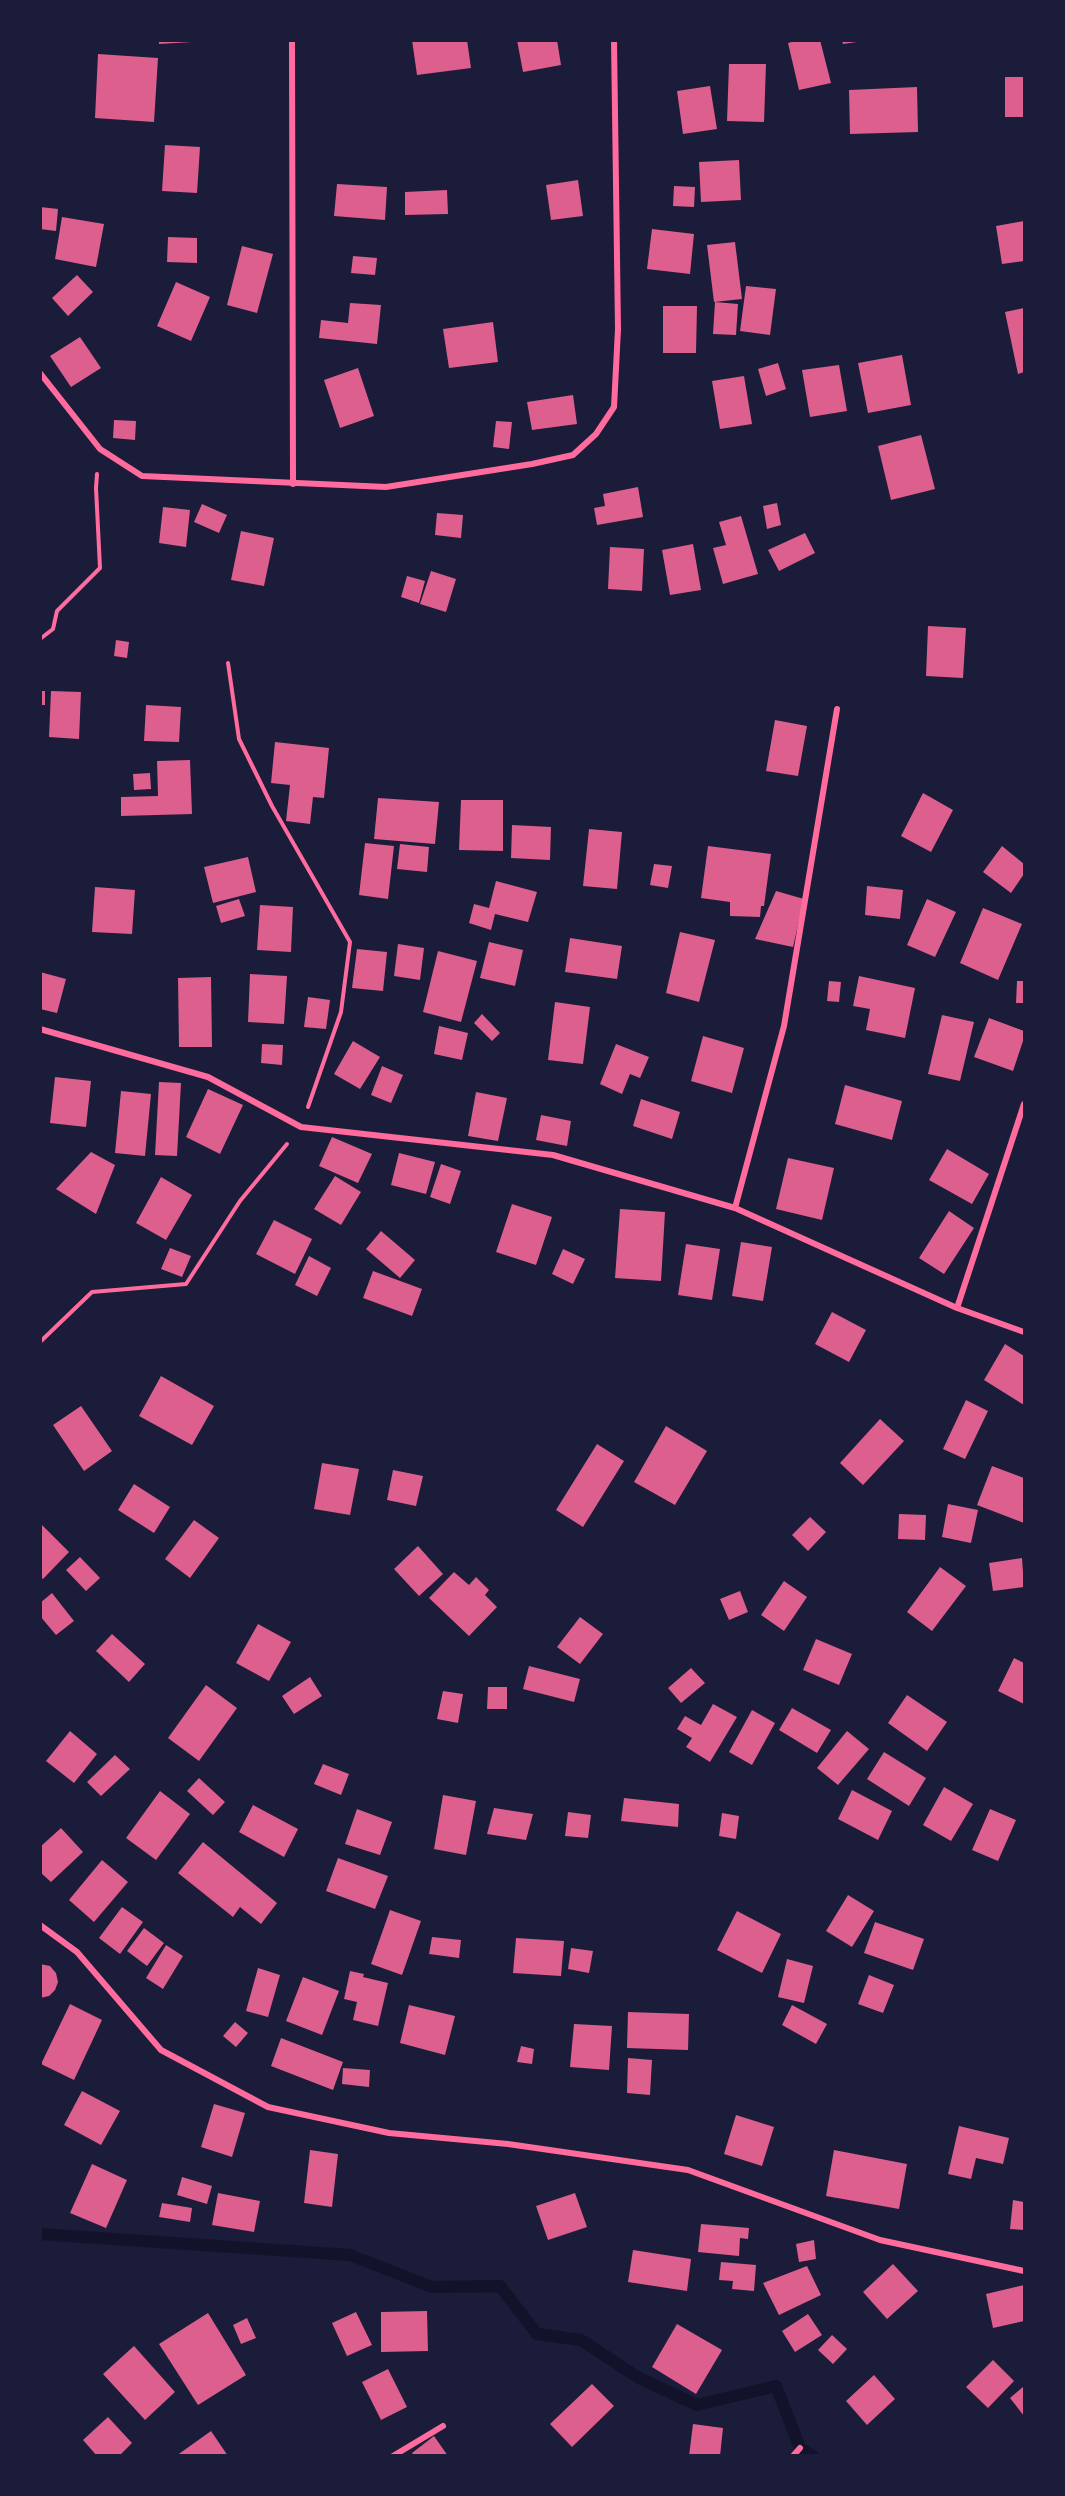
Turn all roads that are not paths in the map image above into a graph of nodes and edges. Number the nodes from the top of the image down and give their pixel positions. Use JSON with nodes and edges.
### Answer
{"nodes":[{"id":1,"x":292,"y":40,"type":"edge"},
{"id":2,"x":614,"y":40,"type":"edge"},
{"id":3,"x":40,"y":373,"type":"edge"},
{"id":4,"x":293,"y":484,"type":"junction"},
{"id":5,"x":837,"y":709,"type":"dead end"},
{"id":6,"x":40,"y":1029,"type":"edge"},
{"id":7,"x":1024,"y":1104,"type":"edge"},
{"id":8,"x":735,"y":1208,"type":"junction"},
{"id":9,"x":957,"y":1308,"type":"junction"},
{"id":10,"x":1024,"y":1332,"type":"edge"},
{"id":11,"x":40,"y":1925,"type":"edge"},
{"id":12,"x":1024,"y":2271,"type":"edge"},
{"id":13,"x":443,"y":2426,"type":"dead end"},
{"id":14,"x":800,"y":2448,"type":"dead end"},
{"id":15,"x":393,"y":2456,"type":"edge"},
{"id":16,"x":793,"y":2456,"type":"edge"}],
"edges":[{"from":1,"to":4,"type":"street"},
{"from":2,"to":4,"type":"street"},
{"from":3,"to":4,"type":"street"},
{"from":5,"to":8,"type":"street"},
{"from":6,"to":8,"type":"street"},
{"from":7,"to":9,"type":"street"},
{"from":8,"to":9,"type":"street"},
{"from":9,"to":10,"type":"street"},
{"from":11,"to":12,"type":"street"},
{"from":13,"to":15,"type":"street"},
{"from":14,"to":16,"type":"street"}]}
